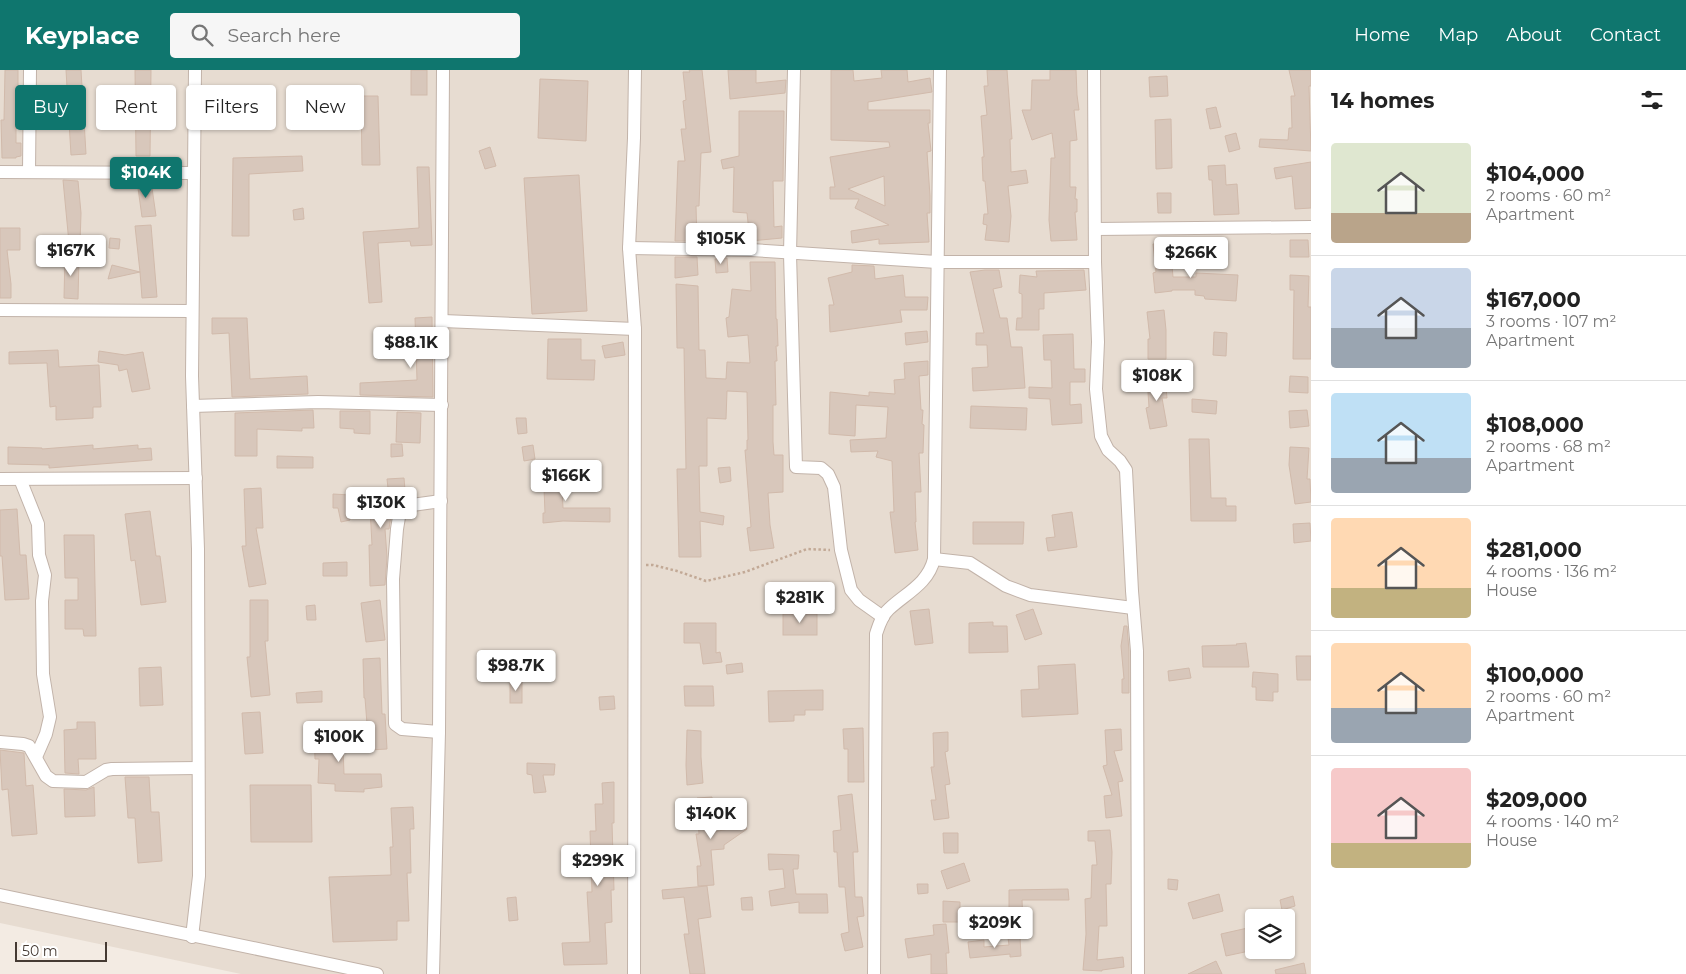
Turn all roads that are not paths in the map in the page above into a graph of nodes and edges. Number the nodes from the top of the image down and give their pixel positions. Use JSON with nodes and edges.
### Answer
{"nodes":[{"id":1,"x":30,"y":70,"type":"edge"},
{"id":2,"x":195,"y":70,"type":"edge"},
{"id":3,"x":444,"y":70,"type":"edge"},
{"id":4,"x":635,"y":70,"type":"edge"},
{"id":5,"x":794,"y":70,"type":"edge"},
{"id":6,"x":940,"y":70,"type":"edge"},
{"id":7,"x":1094,"y":70,"type":"edge"},
{"id":8,"x":0,"y":172,"type":"edge"},
{"id":9,"x":29,"y":172,"type":"junction"},
{"id":10,"x":193,"y":173,"type":"junction"},
{"id":11,"x":1311,"y":227,"type":"edge"},
{"id":12,"x":1094,"y":229,"type":"junction"},
{"id":13,"x":629,"y":248,"type":"junction"},
{"id":14,"x":790,"y":254,"type":"junction"},
{"id":15,"x":937,"y":262,"type":"junction"},
{"id":16,"x":1095,"y":262,"type":"junction"},
{"id":17,"x":0,"y":310,"type":"edge"},
{"id":18,"x":192,"y":311,"type":"junction"},
{"id":19,"x":443,"y":321,"type":"junction"},
{"id":20,"x":635,"y":329,"type":"junction"},
{"id":21,"x":442,"y":405,"type":"junction"},
{"id":22,"x":193,"y":406,"type":"junction"},
{"id":23,"x":196,"y":478,"type":"junction"},
{"id":24,"x":0,"y":479,"type":"edge"},
{"id":25,"x":20,"y":479,"type":"junction"},
{"id":26,"x":441,"y":500,"type":"junction"},
{"id":27,"x":934,"y":559,"type":"junction"},
{"id":28,"x":1133,"y":608,"type":"junction"},
{"id":29,"x":883,"y":617,"type":"junction"},
{"id":30,"x":439,"y":732,"type":"junction"},
{"id":31,"x":0,"y":742,"type":"edge"},
{"id":32,"x":36,"y":757,"type":"junction"},
{"id":33,"x":198,"y":768,"type":"junction"},
{"id":34,"x":0,"y":895,"type":"edge"},
{"id":35,"x":192,"y":937,"type":"junction"},
{"id":36,"x":377,"y":974,"type":"edge"},
{"id":37,"x":433,"y":974,"type":"edge"},
{"id":38,"x":634,"y":974,"type":"edge"},
{"id":39,"x":874,"y":974,"type":"edge"},
{"id":40,"x":1138,"y":974,"type":"edge"}],
"edges":[{"from":1,"to":9,"type":"street"},
{"from":2,"to":10,"type":"street"},
{"from":3,"to":19,"type":"street"},
{"from":4,"to":13,"type":"street"},
{"from":5,"to":14,"type":"street"},
{"from":6,"to":15,"type":"street"},
{"from":7,"to":12,"type":"street"},
{"from":8,"to":9,"type":"street"},
{"from":9,"to":10,"type":"street"},
{"from":10,"to":18,"type":"street"},
{"from":11,"to":12,"type":"street"},
{"from":12,"to":16,"type":"street"},
{"from":13,"to":14,"type":"street"},
{"from":13,"to":20,"type":"street"},
{"from":14,"to":15,"type":"street"},
{"from":14,"to":29,"type":"street"},
{"from":15,"to":16,"type":"street"},
{"from":15,"to":27,"type":"street"},
{"from":16,"to":28,"type":"street"},
{"from":17,"to":18,"type":"street"},
{"from":18,"to":22,"type":"street"},
{"from":19,"to":20,"type":"street"},
{"from":19,"to":21,"type":"street"},
{"from":20,"to":38,"type":"street"},
{"from":21,"to":22,"type":"street"},
{"from":21,"to":26,"type":"street"},
{"from":22,"to":23,"type":"street"},
{"from":23,"to":25,"type":"street"},
{"from":23,"to":33,"type":"street"},
{"from":24,"to":25,"type":"street"},
{"from":25,"to":32,"type":"street"},
{"from":26,"to":30,"type":"street"},
{"from":26,"to":30,"type":"street"},
{"from":27,"to":28,"type":"street"},
{"from":27,"to":29,"type":"street"},
{"from":28,"to":40,"type":"street"},
{"from":29,"to":39,"type":"street"},
{"from":30,"to":37,"type":"street"},
{"from":31,"to":32,"type":"street"},
{"from":32,"to":33,"type":"street"},
{"from":33,"to":35,"type":"street"},
{"from":34,"to":35,"type":"street"},
{"from":35,"to":36,"type":"street"}]}
